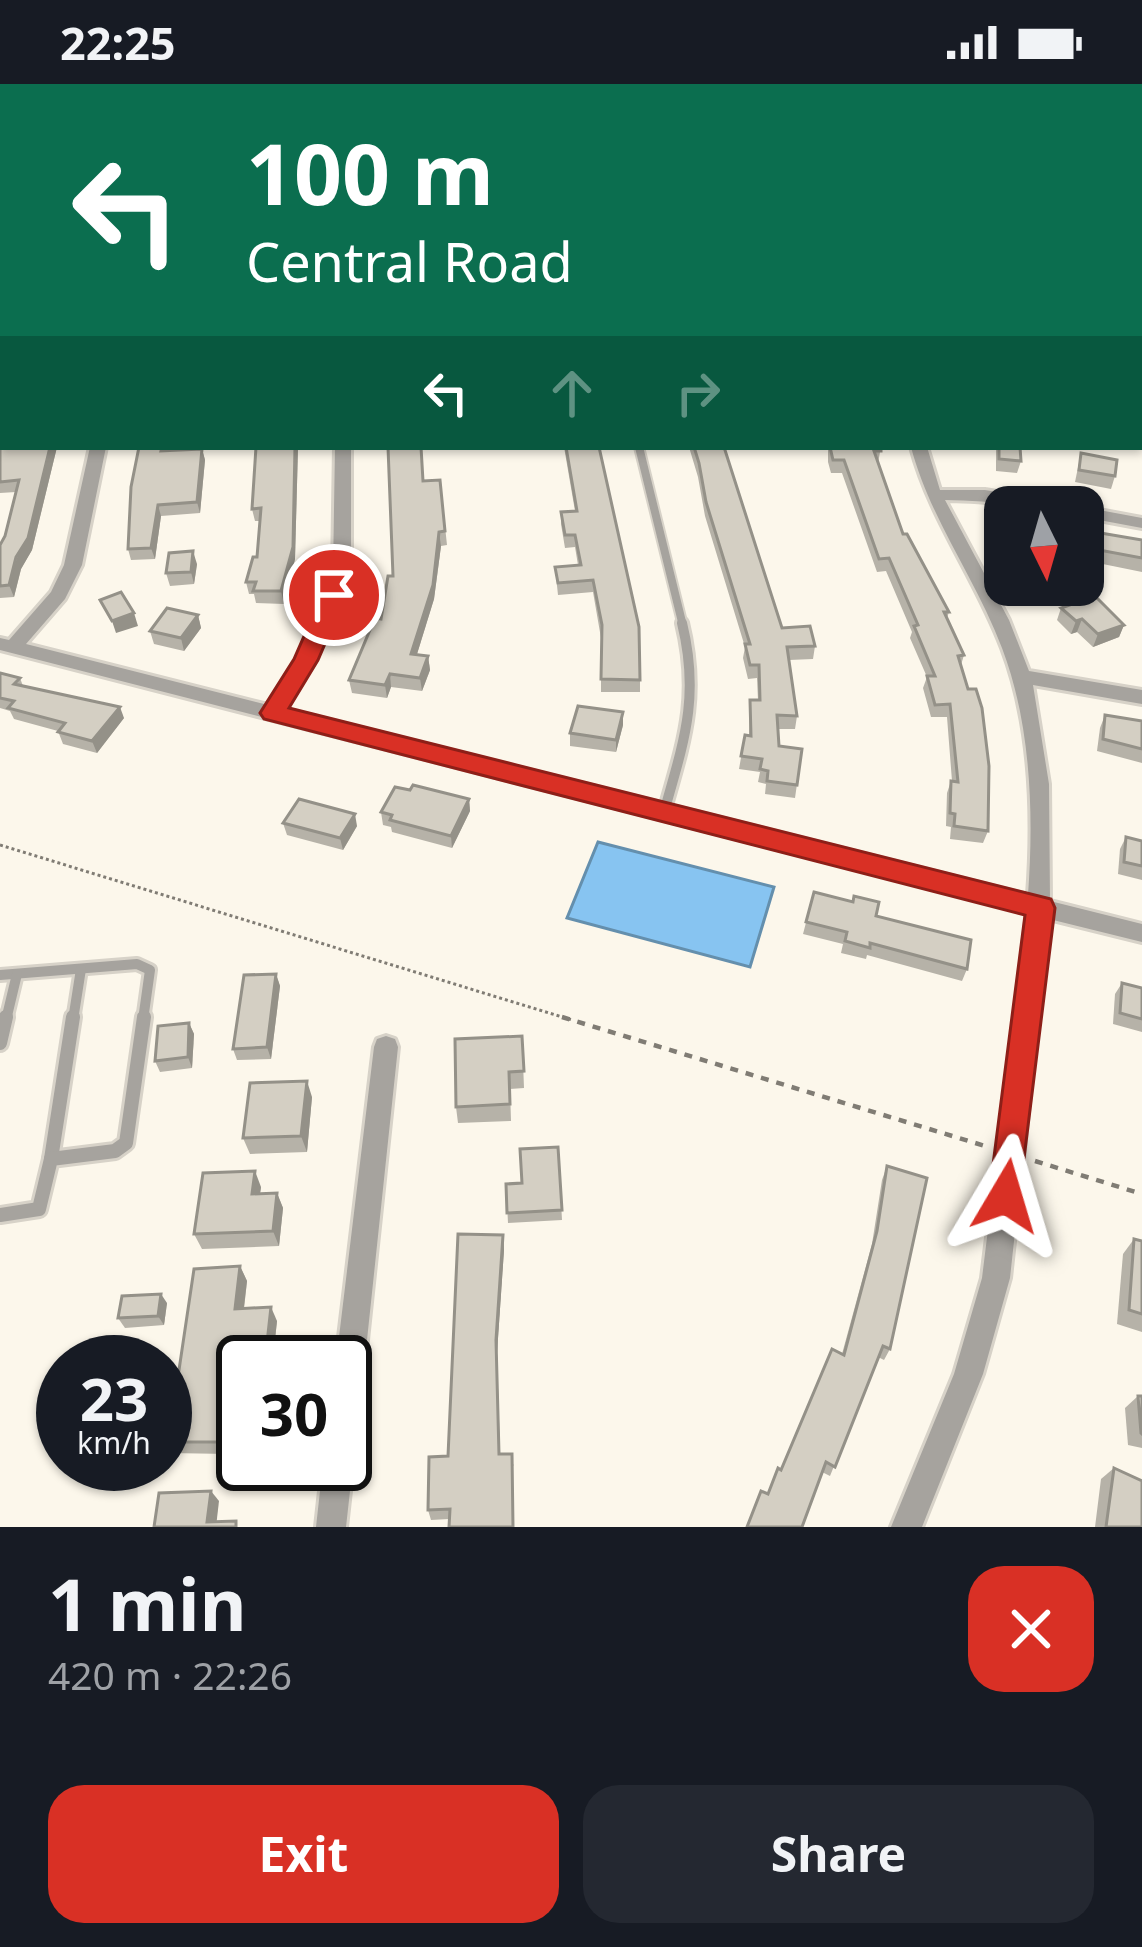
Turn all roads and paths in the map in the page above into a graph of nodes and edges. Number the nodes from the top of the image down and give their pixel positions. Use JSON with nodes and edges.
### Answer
{"nodes":[{"id":1,"x":97,"y":450,"type":"edge"},
{"id":2,"x":343,"y":450,"type":"edge"},
{"id":3,"x":640,"y":450,"type":"edge"},
{"id":4,"x":920,"y":450,"type":"edge"},
{"id":5,"x":932,"y":495,"type":"junction"},
{"id":6,"x":984,"y":495,"type":"edge"},
{"id":7,"x":1104,"y":516,"type":"edge"},
{"id":8,"x":1142,"y":523,"type":"edge"},
{"id":9,"x":6,"y":646,"type":"edge"},
{"id":10,"x":1022,"y":676,"type":"junction"},
{"id":11,"x":1142,"y":698,"type":"edge"},
{"id":12,"x":273,"y":713,"type":"junction"},
{"id":13,"x":664,"y":812,"type":"junction"},
{"id":14,"x":0,"y":845,"type":"edge"},
{"id":15,"x":1041,"y":908,"type":"junction"},
{"id":16,"x":1142,"y":933,"type":"edge"},
{"id":17,"x":81,"y":969,"type":"junction"},
{"id":18,"x":17,"y":974,"type":"junction"},
{"id":19,"x":0,"y":975,"type":"edge"},
{"id":20,"x":0,"y":1043,"type":"edge"},
{"id":21,"x":386,"y":1047,"type":"dead end"},
{"id":22,"x":1011,"y":1154,"type":"junction"},
{"id":23,"x":51,"y":1159,"type":"junction"},
{"id":24,"x":1142,"y":1194,"type":"edge"},
{"id":25,"x":0,"y":1215,"type":"edge"},
{"id":26,"x":353,"y":1335,"type":"edge"},
{"id":27,"x":335,"y":1491,"type":"edge"},
{"id":28,"x":331,"y":1527,"type":"edge"},
{"id":29,"x":906,"y":1527,"type":"edge"}],
"edges":[{"from":1,"to":9,"type":"street"},
{"from":2,"to":12,"type":"street"},
{"from":3,"to":13,"type":"lane"},
{"from":4,"to":5,"type":"street"},
{"from":5,"to":6,"type":"street"},
{"from":5,"to":10,"type":"street"},
{"from":7,"to":8,"type":"street"},
{"from":9,"to":12,"type":"street"},
{"from":10,"to":11,"type":"street"},
{"from":10,"to":15,"type":"street"},
{"from":12,"to":13,"type":"street"},
{"from":13,"to":15,"type":"street"},
{"from":14,"to":22,"type":"path"},
{"from":15,"to":16,"type":"street"},
{"from":15,"to":22,"type":"street"},
{"from":17,"to":18,"type":"lane"},
{"from":17,"to":23,"type":"lane"},
{"from":17,"to":23,"type":"lane"},
{"from":18,"to":19,"type":"lane"},
{"from":18,"to":20,"type":"lane"},
{"from":21,"to":26,"type":"street"},
{"from":22,"to":24,"type":"path"},
{"from":22,"to":29,"type":"street"},
{"from":23,"to":25,"type":"lane"},
{"from":27,"to":28,"type":"street"}]}
